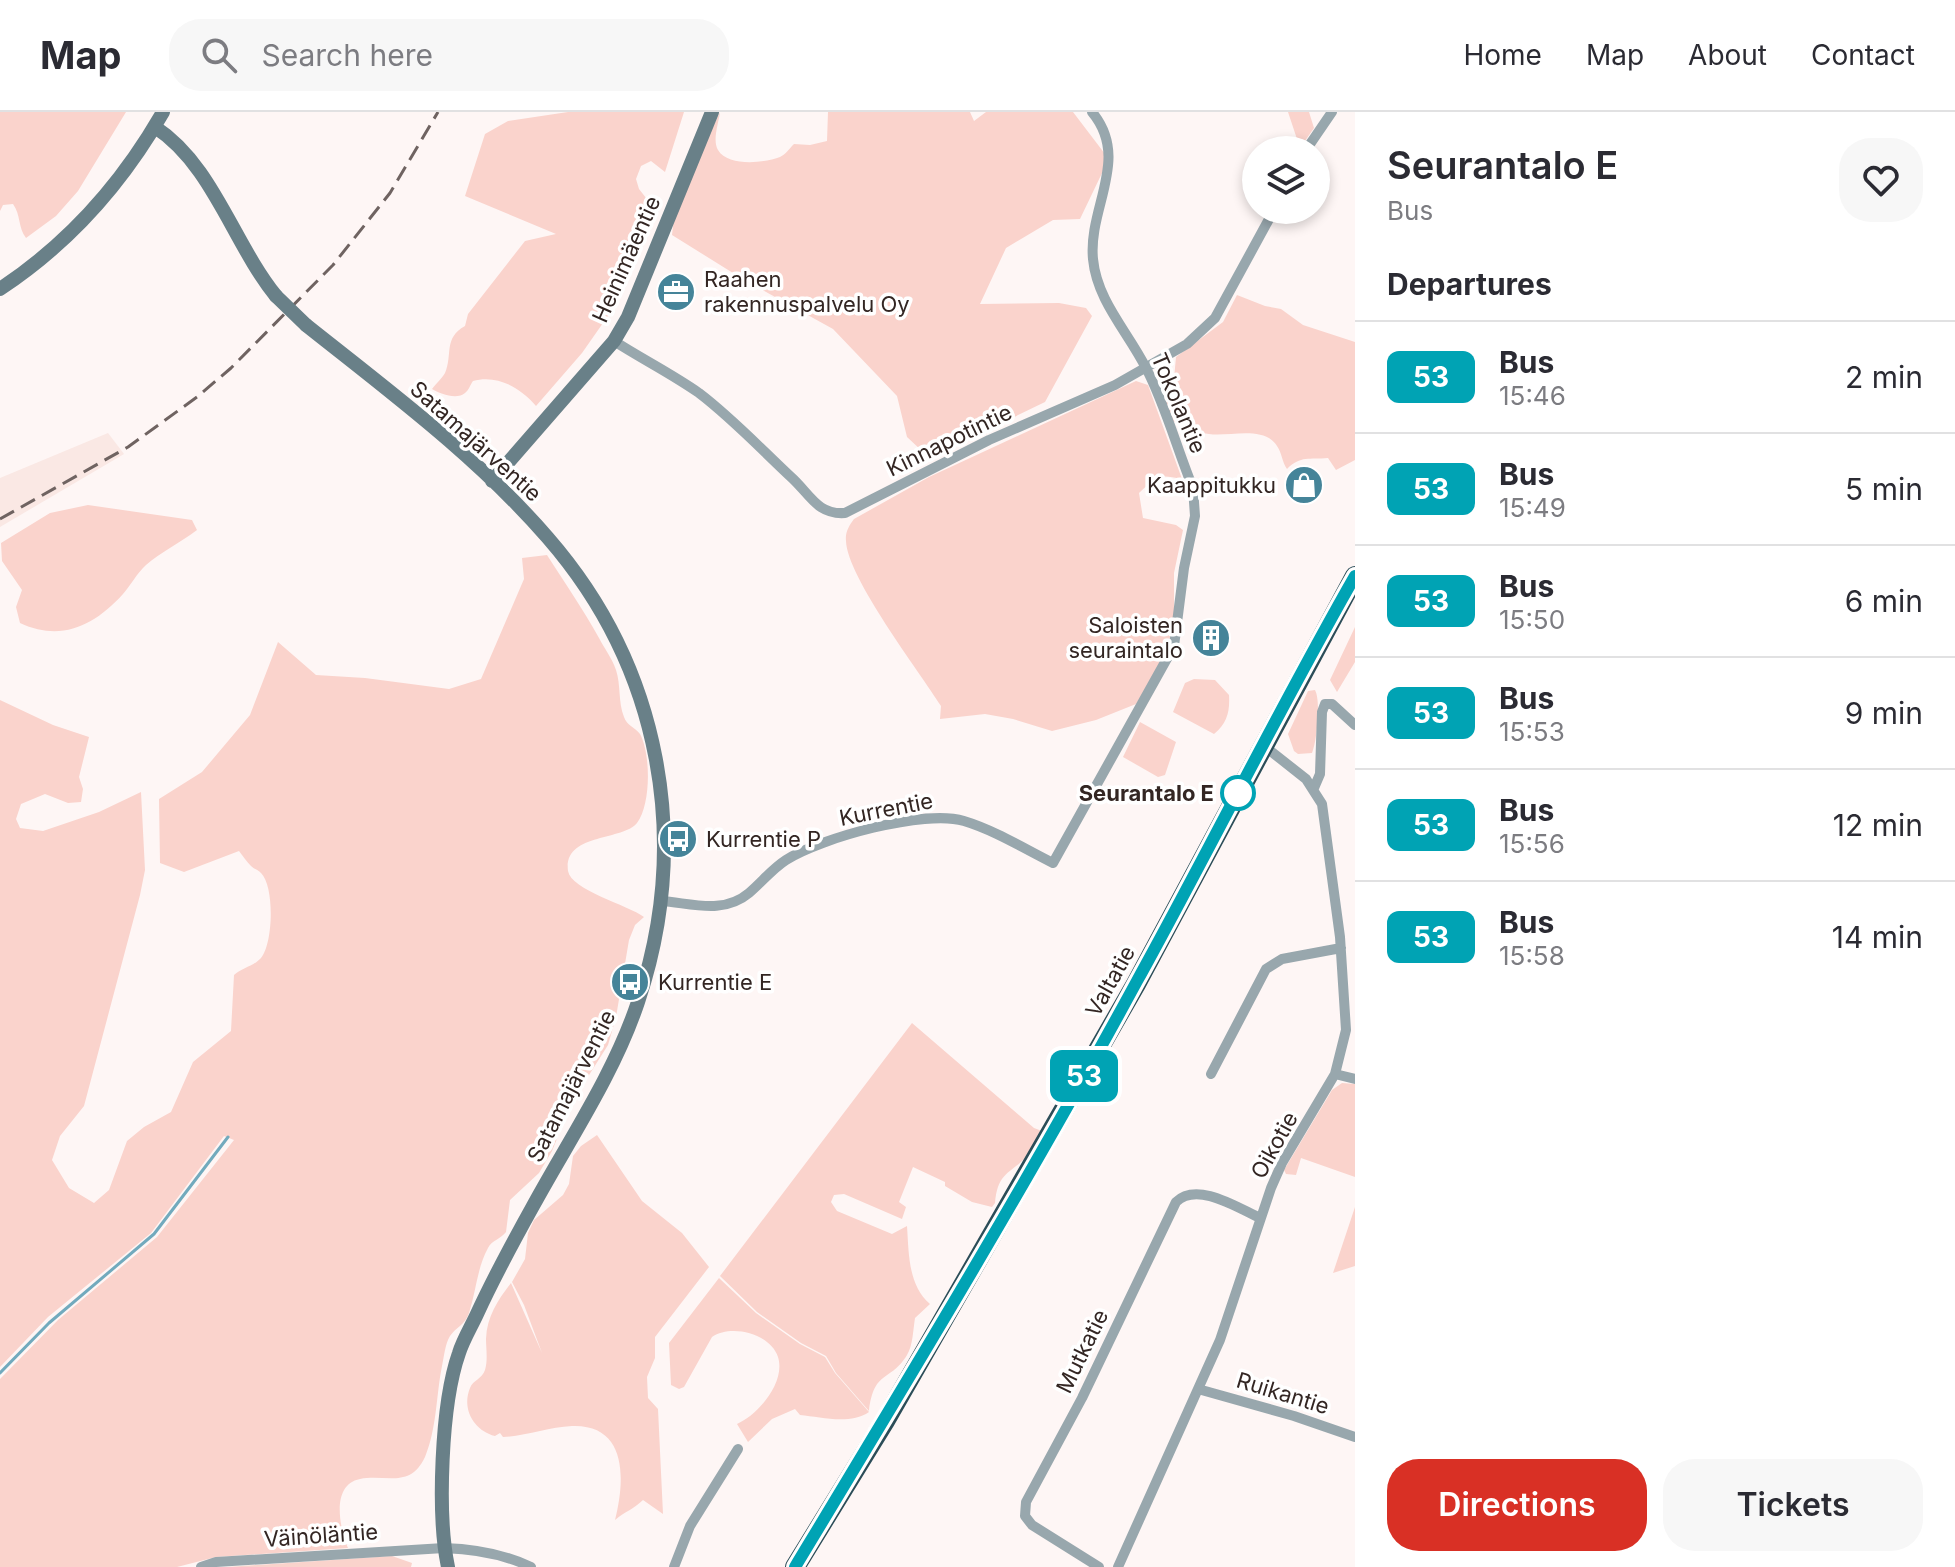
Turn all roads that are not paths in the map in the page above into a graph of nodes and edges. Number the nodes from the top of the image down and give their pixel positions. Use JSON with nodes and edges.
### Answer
{"nodes":[{"id":1,"x":163,"y":112,"type":"edge"},
{"id":2,"x":712,"y":112,"type":"edge"},
{"id":3,"x":1092,"y":112,"type":"edge"},
{"id":4,"x":1332,"y":112,"type":"edge"},
{"id":5,"x":155,"y":127,"type":"junction"},
{"id":6,"x":1316,"y":136,"type":"edge"},
{"id":7,"x":1266,"y":224,"type":"edge"},
{"id":8,"x":0,"y":289,"type":"edge"},
{"id":9,"x":614,"y":341,"type":"junction"},
{"id":10,"x":1147,"y":369,"type":"junction"},
{"id":11,"x":492,"y":481,"type":"junction"},
{"id":12,"x":1355,"y":576,"type":"edge"},
{"id":13,"x":1138,"y":714,"type":"joint"},
{"id":14,"x":1355,"y":725,"type":"edge"},
{"id":15,"x":1263,"y":745,"type":"junction"},
{"id":16,"x":1314,"y":788,"type":"junction"},
{"id":17,"x":661,"y":901,"type":"junction"},
{"id":18,"x":1341,"y":948,"type":"junction"},
{"id":19,"x":1211,"y":1074,"type":"dead end"},
{"id":20,"x":1335,"y":1074,"type":"junction"},
{"id":21,"x":1355,"y":1079,"type":"edge"},
{"id":22,"x":1260,"y":1218,"type":"junction"},
{"id":23,"x":1198,"y":1389,"type":"junction"},
{"id":24,"x":1354,"y":1433,"type":"edge"},
{"id":25,"x":738,"y":1449,"type":"dead end"},
{"id":26,"x":444,"y":1548,"type":"junction"},
{"id":27,"x":201,"y":1567,"type":"edge"},
{"id":28,"x":448,"y":1567,"type":"edge"},
{"id":29,"x":531,"y":1567,"type":"edge"},
{"id":30,"x":674,"y":1567,"type":"edge"},
{"id":31,"x":795,"y":1567,"type":"edge"},
{"id":32,"x":1099,"y":1567,"type":"edge"},
{"id":33,"x":1118,"y":1567,"type":"edge"}],
"edges":[{"from":1,"to":5,"type":"street"},
{"from":2,"to":9,"type":"street","name":"Heinimäentie"},
{"from":3,"to":10,"type":"street","name":"Tokolantie"},
{"from":4,"to":6,"type":"street"},
{"from":5,"to":8,"type":"street"},
{"from":5,"to":11,"type":"street","name":"Satamajärventie","bridge":true},
{"from":7,"to":10,"type":"street","name":"Kinnapotintie"},
{"from":9,"to":10,"type":"street","name":"Kinnapotintie"},
{"from":9,"to":11,"type":"street","name":"Heinimäentie"},
{"from":10,"to":13,"type":"street","name":"Tokolantie"},
{"from":11,"to":17,"type":"street","name":"Satamajärventie"},
{"from":12,"to":15,"type":"highway","name":"Valtatie"},
{"from":13,"to":17,"type":"street","name":"Kurrentie"},
{"from":14,"to":16,"type":"street"},
{"from":15,"to":16,"type":"street"},
{"from":15,"to":31,"type":"highway","name":"Valtatie"},
{"from":16,"to":18,"type":"street","name":"Oikotie"},
{"from":17,"to":26,"type":"street","name":"Satamajärventie"},
{"from":18,"to":19,"type":"street"},
{"from":18,"to":20,"type":"street","name":"Oikotie"},
{"from":20,"to":21,"type":"street"},
{"from":20,"to":22,"type":"street","name":"Oikotie"},
{"from":22,"to":23,"type":"street","name":"Oikotie"},
{"from":22,"to":32,"type":"street","name":"Mutkatie"},
{"from":23,"to":24,"type":"street","name":"Ruikantie"},
{"from":23,"to":33,"type":"street","name":"Oikotie"},
{"from":25,"to":30,"type":"street"},
{"from":26,"to":27,"type":"street","name":"Väinöläntie"},
{"from":26,"to":28,"type":"street","name":"Satamajärventie"},
{"from":26,"to":29,"type":"street","name":"Väinöläntie"}]}
